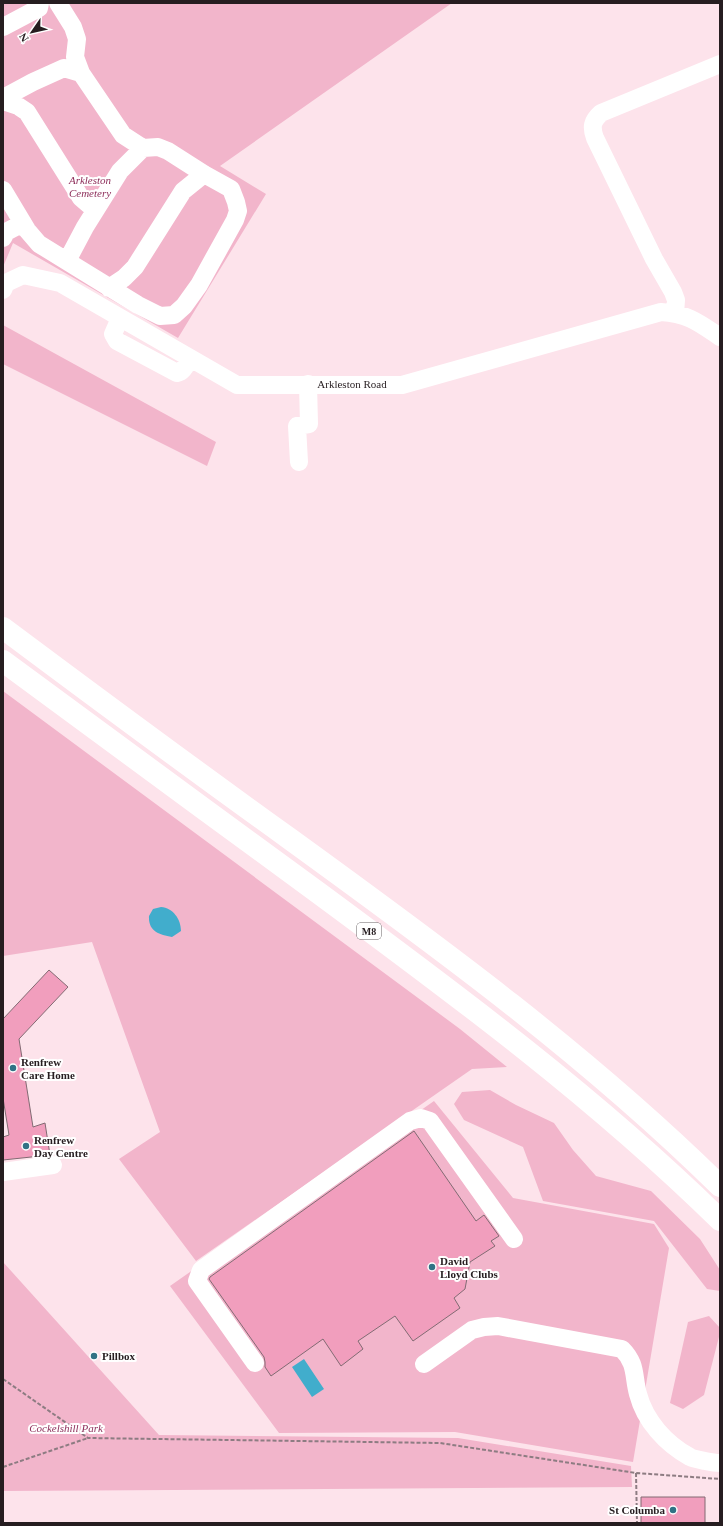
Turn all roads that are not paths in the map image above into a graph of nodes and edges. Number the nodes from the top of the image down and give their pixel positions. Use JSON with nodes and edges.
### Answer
{"nodes":[{"id":1,"x":39,"y":6,"type":"edge"},
{"id":2,"x":61,"y":8,"type":"edge"},
{"id":3,"x":3,"y":27,"type":"edge"},
{"id":4,"x":720,"y":64,"type":"edge"},
{"id":5,"x":73,"y":66,"type":"junction"},
{"id":6,"x":32,"y":82,"type":"junction"},
{"id":7,"x":3,"y":98,"type":"edge"},
{"id":8,"x":3,"y":101,"type":"edge"},
{"id":9,"x":27,"y":112,"type":"junction"},
{"id":10,"x":123,"y":136,"type":"junction"},
{"id":11,"x":143,"y":148,"type":"junction"},
{"id":12,"x":178,"y":157,"type":"junction"},
{"id":13,"x":120,"y":171,"type":"junction"},
{"id":14,"x":204,"y":174,"type":"junction"},
{"id":15,"x":3,"y":190,"type":"edge"},
{"id":16,"x":183,"y":191,"type":"junction"},
{"id":17,"x":95,"y":210,"type":"junction"},
{"id":18,"x":23,"y":223,"type":"junction"},
{"id":19,"x":4,"y":232,"type":"edge"},
{"id":20,"x":67,"y":261,"type":"junction"},
{"id":21,"x":136,"y":267,"type":"junction"},
{"id":22,"x":109,"y":288,"type":"junction"},
{"id":23,"x":3,"y":290,"type":"edge"},
{"id":24,"x":133,"y":302,"type":"junction"},
{"id":25,"x":675,"y":313,"type":"junction"},
{"id":26,"x":720,"y":337,"type":"edge"},
{"id":27,"x":308,"y":384,"type":"junction"},
{"id":28,"x":299,"y":462,"type":"dead end"},
{"id":29,"x":3,"y":628,"type":"edge"},
{"id":30,"x":3,"y":661,"type":"edge"},
{"id":31,"x":53,"y":1165,"type":"dead end"},
{"id":32,"x":3,"y":1172,"type":"edge"},
{"id":33,"x":720,"y":1186,"type":"edge"},
{"id":34,"x":720,"y":1220,"type":"edge"},
{"id":35,"x":514,"y":1239,"type":"dead end"},
{"id":36,"x":254,"y":1363,"type":"dead end"},
{"id":37,"x":424,"y":1364,"type":"dead end"},
{"id":38,"x":720,"y":1463,"type":"edge"}],
"edges":[{"from":1,"to":2,"type":"street"},
{"from":1,"to":3,"type":"street"},
{"from":2,"to":5,"type":"street"},
{"from":4,"to":25,"type":"street"},
{"from":5,"to":6,"type":"street"},
{"from":5,"to":10,"type":"street"},
{"from":6,"to":7,"type":"street"},
{"from":6,"to":9,"type":"street"},
{"from":8,"to":9,"type":"street"},
{"from":9,"to":17,"type":"street"},
{"from":10,"to":11,"type":"street"},
{"from":10,"to":13,"type":"street"},
{"from":11,"to":12,"type":"street"},
{"from":11,"to":13,"type":"street"},
{"from":12,"to":14,"type":"street"},
{"from":12,"to":16,"type":"street"},
{"from":13,"to":17,"type":"street"},
{"from":14,"to":16,"type":"street"},
{"from":14,"to":24,"type":"street"},
{"from":15,"to":18,"type":"street"},
{"from":16,"to":21,"type":"street"},
{"from":17,"to":20,"type":"street"},
{"from":18,"to":19,"type":"street"},
{"from":18,"to":20,"type":"street"},
{"from":20,"to":22,"type":"street"},
{"from":21,"to":22,"type":"street"},
{"from":21,"to":24,"type":"street"},
{"from":22,"to":24,"type":"street"},
{"from":23,"to":27,"type":"street","name":"Arkleston Road"},
{"from":25,"to":26,"type":"street","name":"Arkleston Road"},
{"from":25,"to":27,"type":"street","name":"Arkleston Road"},
{"from":27,"to":28,"type":"street"},
{"from":29,"to":33,"type":"highway","number":"M8"},
{"from":30,"to":34,"type":"highway","number":"M8"},
{"from":31,"to":32,"type":"street"},
{"from":35,"to":36,"type":"street"},
{"from":37,"to":38,"type":"street"}]}
